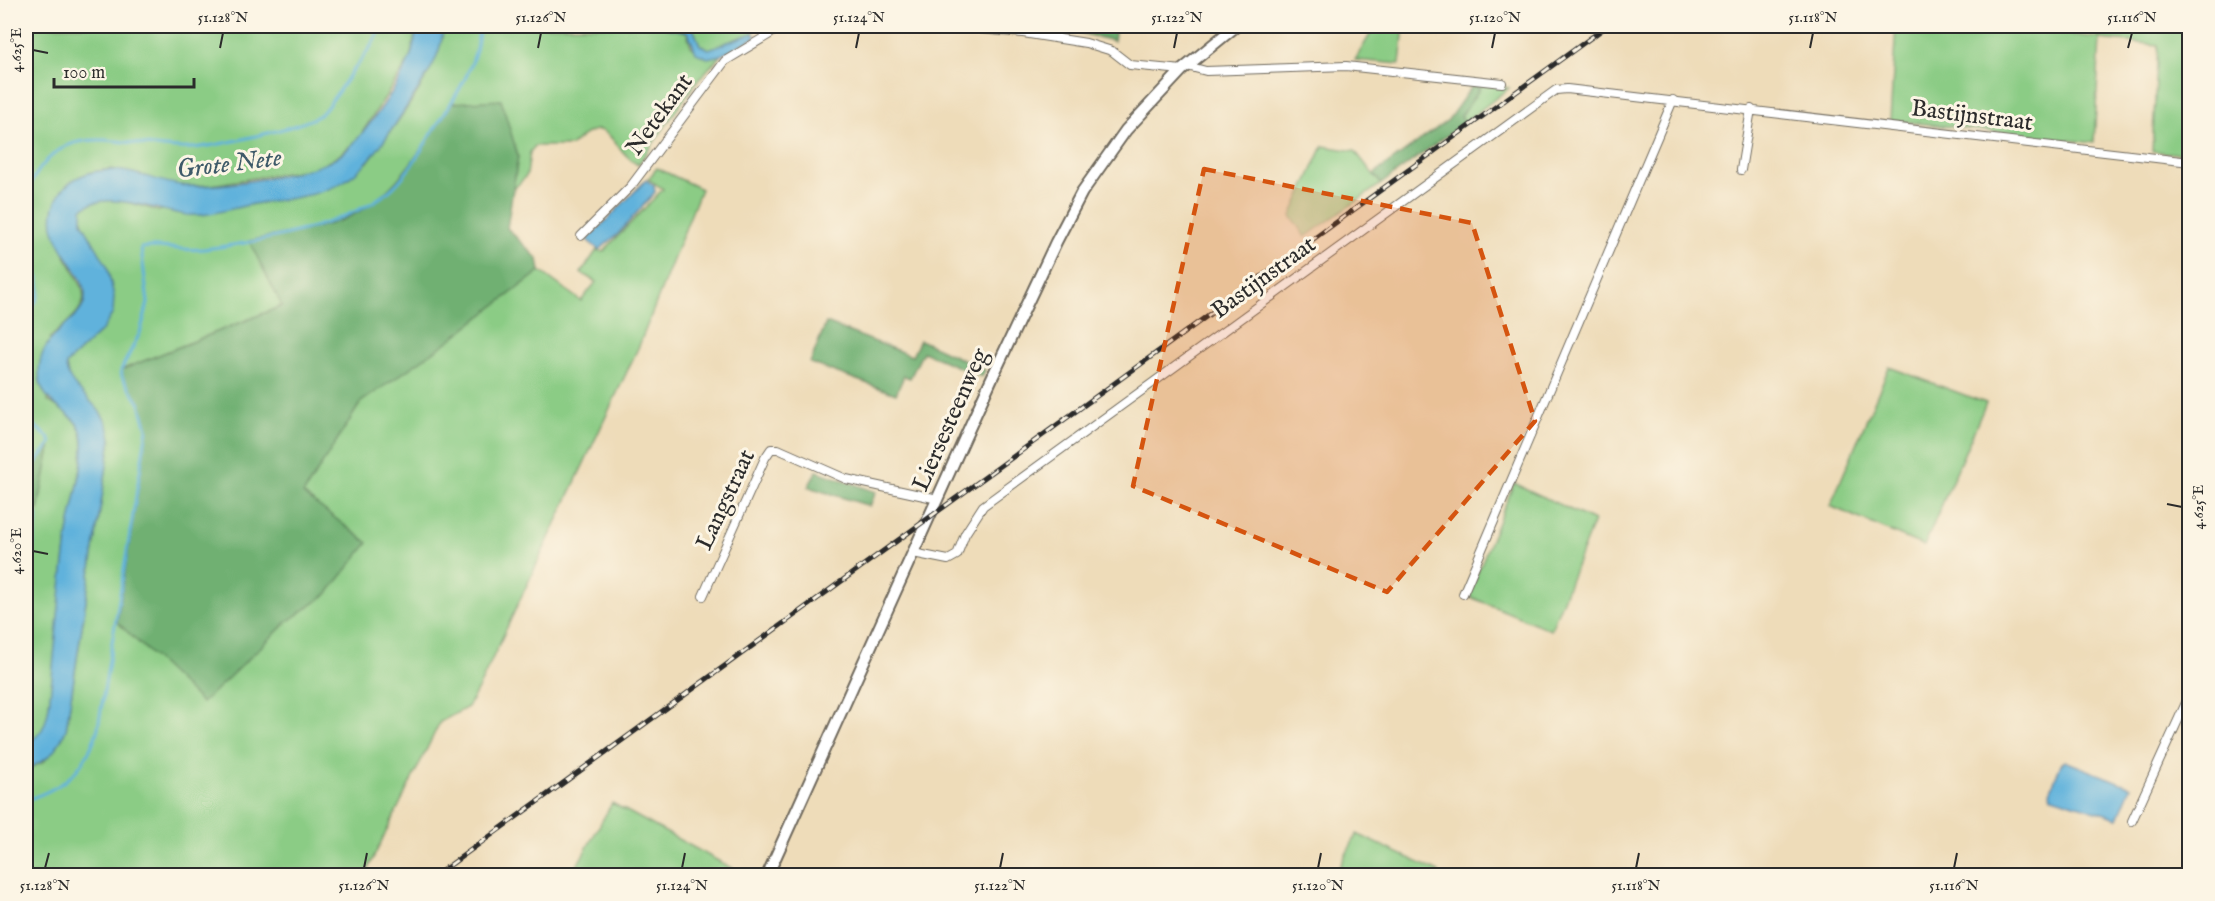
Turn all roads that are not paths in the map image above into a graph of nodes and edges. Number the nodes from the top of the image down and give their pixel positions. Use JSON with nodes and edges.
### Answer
{"nodes":[{"id":1,"x":778,"y":26,"type":"edge"},
{"id":2,"x":946,"y":26,"type":"edge"},
{"id":3,"x":1050,"y":26,"type":"edge"},
{"id":4,"x":1236,"y":26,"type":"edge"},
{"id":5,"x":1058,"y":38,"type":"junction"},
{"id":6,"x":1185,"y":68,"type":"junction"},
{"id":7,"x":1502,"y":83,"type":"dead end"},
{"id":8,"x":1672,"y":100,"type":"junction"},
{"id":9,"x":1751,"y":109,"type":"junction"},
{"id":10,"x":2190,"y":162,"type":"edge"},
{"id":11,"x":1741,"y":170,"type":"dead end"},
{"id":12,"x":581,"y":236,"type":"dead end"},
{"id":13,"x":938,"y":499,"type":"junction"},
{"id":14,"x":913,"y":553,"type":"junction"},
{"id":15,"x":1462,"y":594,"type":"dead end"},
{"id":16,"x":704,"y":596,"type":"dead end"},
{"id":17,"x":2190,"y":694,"type":"edge"},
{"id":18,"x":2132,"y":821,"type":"dead end"},
{"id":19,"x":767,"y":876,"type":"edge"}],
"edges":[{"from":1,"to":12,"type":"street","name":"Netekant"},
{"from":2,"to":5,"type":"street"},
{"from":3,"to":5,"type":"street"},
{"from":4,"to":6,"type":"street","name":"Liersesteenweg"},
{"from":5,"to":6,"type":"street"},
{"from":6,"to":7,"type":"street"},
{"from":6,"to":13,"type":"street","name":"Liersesteenweg"},
{"from":8,"to":9,"type":"street","name":"Bastijnstraat"},
{"from":8,"to":14,"type":"street","name":"Bastijnstraat"},
{"from":8,"to":15,"type":"street"},
{"from":9,"to":10,"type":"street","name":"Bastijnstraat"},
{"from":9,"to":11,"type":"street"},
{"from":13,"to":14,"type":"street","name":"Liersesteenweg"},
{"from":13,"to":16,"type":"street","name":"Langstraat"},
{"from":14,"to":19,"type":"street","name":"Liersesteenweg"},
{"from":17,"to":18,"type":"street"}]}
